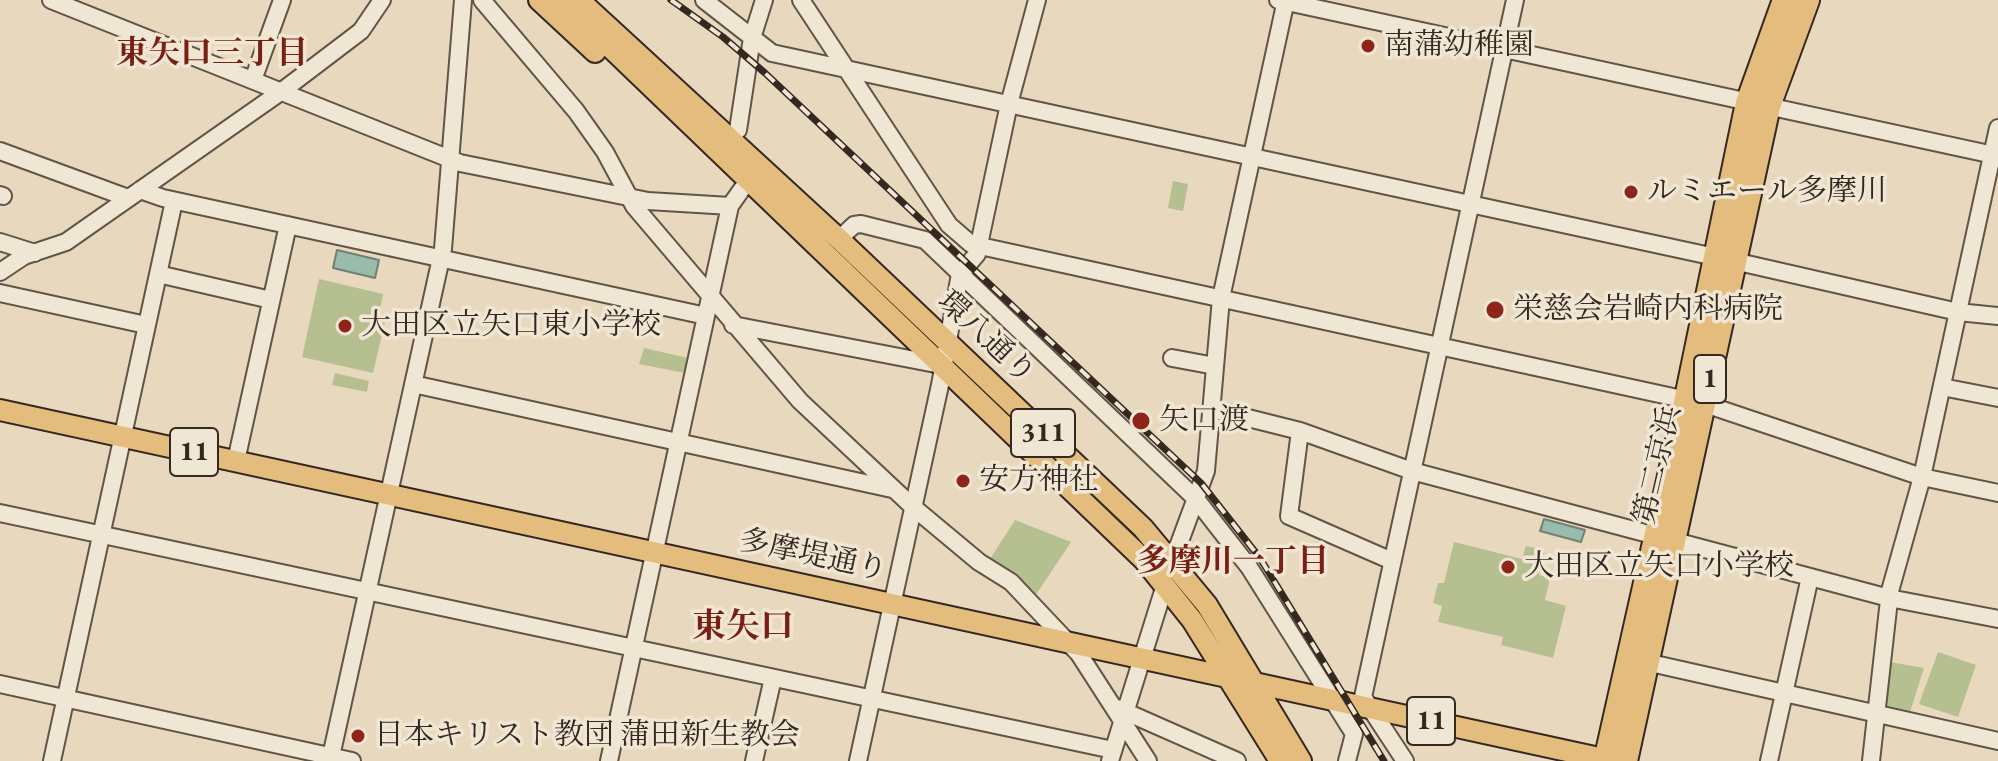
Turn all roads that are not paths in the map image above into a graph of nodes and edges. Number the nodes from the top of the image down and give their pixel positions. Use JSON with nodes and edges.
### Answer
{"nodes":[{"id":1,"x":51,"y":0,"type":"edge"},
{"id":2,"x":282,"y":0,"type":"edge"},
{"id":3,"x":382,"y":0,"type":"edge"},
{"id":4,"x":463,"y":0,"type":"edge"},
{"id":5,"x":482,"y":0,"type":"edge"},
{"id":6,"x":539,"y":0,"type":"edge"},
{"id":7,"x":561,"y":0,"type":"edge"},
{"id":8,"x":579,"y":0,"type":"edge"},
{"id":9,"x":599,"y":0,"type":"edge"},
{"id":10,"x":704,"y":0,"type":"edge"},
{"id":11,"x":764,"y":0,"type":"edge"},
{"id":12,"x":801,"y":0,"type":"edge"},
{"id":13,"x":1037,"y":0,"type":"edge"},
{"id":14,"x":1515,"y":0,"type":"edge"},
{"id":15,"x":1785,"y":0,"type":"edge"},
{"id":16,"x":1807,"y":0,"type":"edge"},
{"id":17,"x":1283,"y":1,"type":"edge"},
{"id":18,"x":752,"y":38,"type":"junction"},
{"id":19,"x":1503,"y":50,"type":"junction"},
{"id":20,"x":844,"y":69,"type":"junction"},
{"id":21,"x":253,"y":80,"type":"junction"},
{"id":22,"x":282,"y":91,"type":"junction"},
{"id":23,"x":1009,"y":104,"type":"junction"},
{"id":24,"x":1758,"y":104,"type":"junction"},
{"id":25,"x":1998,"y":128,"type":"edge"},
{"id":26,"x":738,"y":130,"type":"junction"},
{"id":27,"x":0,"y":151,"type":"edge"},
{"id":28,"x":1995,"y":155,"type":"edge"},
{"id":29,"x":1250,"y":157,"type":"junction"},
{"id":30,"x":450,"y":160,"type":"junction"},
{"id":31,"x":134,"y":194,"type":"junction"},
{"id":32,"x":736,"y":197,"type":"junction"},
{"id":33,"x":631,"y":198,"type":"junction"},
{"id":34,"x":174,"y":201,"type":"junction"},
{"id":35,"x":1470,"y":205,"type":"junction"},
{"id":36,"x":795,"y":212,"type":"junction"},
{"id":37,"x":288,"y":225,"type":"junction"},
{"id":38,"x":839,"y":239,"type":"junction"},
{"id":39,"x":0,"y":242,"type":"edge"},
{"id":40,"x":979,"y":246,"type":"junction"},
{"id":41,"x":35,"y":253,"type":"junction"},
{"id":42,"x":440,"y":259,"type":"junction"},
{"id":43,"x":1724,"y":259,"type":"junction"},
{"id":44,"x":0,"y":272,"type":"edge"},
{"id":45,"x":158,"y":274,"type":"junction"},
{"id":46,"x":960,"y":274,"type":"junction"},
{"id":47,"x":0,"y":293,"type":"edge"},
{"id":48,"x":710,"y":297,"type":"junction"},
{"id":49,"x":1221,"y":298,"type":"junction"},
{"id":50,"x":271,"y":300,"type":"junction"},
{"id":51,"x":1958,"y":312,"type":"junction"},
{"id":52,"x":706,"y":316,"type":"junction"},
{"id":53,"x":1998,"y":316,"type":"edge"},
{"id":54,"x":146,"y":325,"type":"junction"},
{"id":55,"x":733,"y":325,"type":"junction"},
{"id":56,"x":946,"y":341,"type":"junction"},
{"id":57,"x":1439,"y":346,"type":"junction"},
{"id":58,"x":1172,"y":358,"type":"dead end"},
{"id":59,"x":941,"y":365,"type":"junction"},
{"id":60,"x":1215,"y":366,"type":"junction"},
{"id":61,"x":413,"y":384,"type":"junction"},
{"id":62,"x":1942,"y":387,"type":"junction"},
{"id":63,"x":1998,"y":398,"type":"edge"},
{"id":64,"x":1696,"y":402,"type":"junction"},
{"id":65,"x":1212,"y":409,"type":"junction"},
{"id":66,"x":0,"y":410,"type":"edge"},
{"id":67,"x":1300,"y":431,"type":"junction"},
{"id":68,"x":123,"y":437,"type":"junction"},
{"id":69,"x":679,"y":442,"type":"junction"},
{"id":70,"x":236,"y":461,"type":"junction"},
{"id":71,"x":1412,"y":471,"type":"junction"},
{"id":72,"x":1922,"y":477,"type":"junction"},
{"id":73,"x":894,"y":489,"type":"junction"},
{"id":74,"x":1998,"y":493,"type":"edge"},
{"id":75,"x":389,"y":495,"type":"junction"},
{"id":76,"x":1196,"y":499,"type":"junction"},
{"id":77,"x":913,"y":507,"type":"junction"},
{"id":78,"x":0,"y":513,"type":"edge"},
{"id":79,"x":101,"y":535,"type":"junction"},
{"id":80,"x":1664,"y":538,"type":"junction"},
{"id":81,"x":655,"y":553,"type":"junction"},
{"id":82,"x":1173,"y":560,"type":"junction"},
{"id":83,"x":1392,"y":561,"type":"junction"},
{"id":84,"x":1810,"y":577,"type":"junction"},
{"id":85,"x":1165,"y":585,"type":"junction"},
{"id":86,"x":367,"y":590,"type":"junction"},
{"id":87,"x":1889,"y":598,"type":"junction"},
{"id":88,"x":892,"y":604,"type":"junction"},
{"id":89,"x":1998,"y":619,"type":"edge"},
{"id":90,"x":1066,"y":642,"type":"junction"},
{"id":91,"x":633,"y":649,"type":"junction"},
{"id":92,"x":1141,"y":658,"type":"junction"},
{"id":93,"x":1646,"y":662,"type":"junction"},
{"id":94,"x":1228,"y":677,"type":"junction"},
{"id":95,"x":773,"y":678,"type":"junction"},
{"id":96,"x":0,"y":684,"type":"edge"},
{"id":97,"x":1256,"y":685,"type":"junction"},
{"id":98,"x":1784,"y":693,"type":"junction"},
{"id":99,"x":66,"y":698,"type":"junction"},
{"id":100,"x":871,"y":699,"type":"junction"},
{"id":101,"x":1333,"y":700,"type":"junction"},
{"id":102,"x":1372,"y":708,"type":"junction"},
{"id":103,"x":1120,"y":713,"type":"junction"},
{"id":104,"x":1876,"y":713,"type":"junction"},
{"id":105,"x":1287,"y":734,"type":"junction"},
{"id":106,"x":1998,"y":741,"type":"edge"},
{"id":107,"x":1112,"y":755,"type":"edge"},
{"id":108,"x":331,"y":759,"type":"edge"},
{"id":109,"x":52,"y":761,"type":"edge"},
{"id":110,"x":352,"y":761,"type":"edge"},
{"id":111,"x":609,"y":761,"type":"edge"},
{"id":112,"x":754,"y":761,"type":"edge"},
{"id":113,"x":858,"y":761,"type":"edge"},
{"id":114,"x":1148,"y":761,"type":"edge"},
{"id":115,"x":1237,"y":761,"type":"edge"},
{"id":116,"x":1280,"y":761,"type":"edge"},
{"id":117,"x":1301,"y":761,"type":"edge"},
{"id":118,"x":1314,"y":761,"type":"edge"},
{"id":119,"x":1347,"y":761,"type":"edge"},
{"id":120,"x":1405,"y":761,"type":"edge"},
{"id":121,"x":1612,"y":761,"type":"edge"},
{"id":122,"x":1769,"y":761,"type":"edge"},
{"id":123,"x":1871,"y":761,"type":"edge"}],
"edges":[{"from":1,"to":21,"type":"street"},
{"from":2,"to":21,"type":"street"},
{"from":3,"to":22,"type":"street"},
{"from":4,"to":30,"type":"street"},
{"from":5,"to":33,"type":"street"},
{"from":6,"to":32,"type":"main road"},
{"from":7,"to":36,"type":"main road","name":"環八通り","number":"311"},
{"from":8,"to":36,"type":"main road","name":"環八通り","number":"311"},
{"from":9,"to":26,"type":"main road"},
{"from":10,"to":18,"type":"street"},
{"from":11,"to":18,"type":"street"},
{"from":12,"to":20,"type":"street"},
{"from":13,"to":23,"type":"street"},
{"from":14,"to":19,"type":"street"},
{"from":15,"to":24,"type":"highway","name":"第二京浜","number":"1"},
{"from":16,"to":24,"type":"highway","name":"第二京浜","number":"1"},
{"from":17,"to":19,"type":"street"},
{"from":17,"to":29,"type":"street"},
{"from":18,"to":20,"type":"street"},
{"from":18,"to":26,"type":"street"},
{"from":19,"to":24,"type":"street"},
{"from":19,"to":35,"type":"street"},
{"from":20,"to":23,"type":"street"},
{"from":20,"to":40,"type":"street"},
{"from":21,"to":22,"type":"street"},
{"from":22,"to":30,"type":"street"},
{"from":22,"to":31,"type":"street"},
{"from":23,"to":29,"type":"street"},
{"from":23,"to":40,"type":"street"},
{"from":24,"to":28,"type":"street"},
{"from":24,"to":43,"type":"highway","name":"第二京浜","number":"1"},
{"from":25,"to":28,"type":"street"},
{"from":26,"to":36,"type":"main road"},
{"from":27,"to":31,"type":"street"},
{"from":28,"to":51,"type":"street"},
{"from":29,"to":35,"type":"street"},
{"from":29,"to":49,"type":"street"},
{"from":30,"to":33,"type":"street"},
{"from":30,"to":42,"type":"street"},
{"from":31,"to":34,"type":"street"},
{"from":31,"to":41,"type":"street"},
{"from":32,"to":33,"type":"street"},
{"from":32,"to":36,"type":"main road"},
{"from":32,"to":48,"type":"street"},
{"from":33,"to":48,"type":"street"},
{"from":34,"to":37,"type":"street"},
{"from":34,"to":45,"type":"street"},
{"from":35,"to":43,"type":"street"},
{"from":35,"to":57,"type":"street"},
{"from":36,"to":38,"type":"main road","name":"環八通り","number":"311"},
{"from":36,"to":59,"type":"main road","name":"環八通り","number":"311"},
{"from":37,"to":42,"type":"street"},
{"from":37,"to":50,"type":"street"},
{"from":38,"to":46,"type":"street"},
{"from":38,"to":56,"type":"main road","name":"環八通り","number":"311"},
{"from":39,"to":41,"type":"street"},
{"from":40,"to":46,"type":"street"},
{"from":40,"to":49,"type":"street"},
{"from":41,"to":44,"type":"street"},
{"from":42,"to":52,"type":"street"},
{"from":42,"to":61,"type":"street"},
{"from":43,"to":51,"type":"street"},
{"from":43,"to":64,"type":"highway","name":"第二京浜","number":"1"},
{"from":45,"to":50,"type":"street"},
{"from":45,"to":54,"type":"street"},
{"from":46,"to":56,"type":"street"},
{"from":46,"to":76,"type":"street"},
{"from":47,"to":54,"type":"street"},
{"from":48,"to":52,"type":"street"},
{"from":48,"to":55,"type":"street"},
{"from":49,"to":57,"type":"street"},
{"from":49,"to":60,"type":"street"},
{"from":50,"to":70,"type":"street"},
{"from":51,"to":53,"type":"street"},
{"from":51,"to":62,"type":"street"},
{"from":52,"to":69,"type":"street"},
{"from":54,"to":68,"type":"street"},
{"from":55,"to":59,"type":"street"},
{"from":55,"to":73,"type":"street"},
{"from":56,"to":59,"type":"street"},
{"from":56,"to":82,"type":"main road","name":"環八通り","number":"311"},
{"from":57,"to":64,"type":"street"},
{"from":57,"to":71,"type":"street"},
{"from":58,"to":60,"type":"street"},
{"from":59,"to":77,"type":"street"},
{"from":59,"to":85,"type":"main road","name":"環八通り","number":"311"},
{"from":60,"to":65,"type":"street"},
{"from":61,"to":69,"type":"street"},
{"from":61,"to":75,"type":"street"},
{"from":62,"to":63,"type":"street"},
{"from":62,"to":72,"type":"street"},
{"from":64,"to":72,"type":"street"},
{"from":64,"to":80,"type":"highway","name":"第二京浜","number":"1"},
{"from":65,"to":67,"type":"street"},
{"from":65,"to":76,"type":"street"},
{"from":66,"to":68,"type":"main road","name":"多摩堤通り","number":"11"},
{"from":67,"to":71,"type":"street"},
{"from":67,"to":83,"type":"street"},
{"from":68,"to":70,"type":"main road","name":"多摩堤通り","number":"11"},
{"from":68,"to":79,"type":"street"},
{"from":69,"to":73,"type":"street"},
{"from":69,"to":81,"type":"street"},
{"from":70,"to":75,"type":"main road","name":"多摩堤通り","number":"11"},
{"from":71,"to":80,"type":"street"},
{"from":71,"to":83,"type":"street"},
{"from":72,"to":74,"type":"street"},
{"from":72,"to":87,"type":"street"},
{"from":73,"to":77,"type":"street"},
{"from":75,"to":81,"type":"main road","name":"多摩堤通り","number":"11"},
{"from":75,"to":86,"type":"street"},
{"from":76,"to":82,"type":"street"},
{"from":76,"to":101,"type":"street"},
{"from":77,"to":88,"type":"street"},
{"from":77,"to":90,"type":"street"},
{"from":78,"to":79,"type":"street"},
{"from":79,"to":86,"type":"street"},
{"from":79,"to":99,"type":"street"},
{"from":80,"to":84,"type":"street"},
{"from":80,"to":93,"type":"highway","name":"第二京浜","number":"1"},
{"from":80,"to":121,"type":"highway","name":"第二京浜","number":"1"},
{"from":81,"to":88,"type":"main road","name":"多摩堤通り","number":"11"},
{"from":81,"to":91,"type":"street"},
{"from":82,"to":97,"type":"main road","name":"環八通り","number":"311"},
{"from":83,"to":102,"type":"street"},
{"from":84,"to":87,"type":"street"},
{"from":84,"to":98,"type":"street"},
{"from":85,"to":92,"type":"street"},
{"from":85,"to":94,"type":"main road","name":"環八通り","number":"311"},
{"from":86,"to":91,"type":"street"},
{"from":86,"to":108,"type":"street"},
{"from":87,"to":89,"type":"street"},
{"from":87,"to":104,"type":"street"},
{"from":88,"to":90,"type":"main road","name":"多摩堤通り","number":"11"},
{"from":88,"to":100,"type":"street"},
{"from":90,"to":92,"type":"main road","name":"多摩堤通り","number":"11"},
{"from":90,"to":103,"type":"street"},
{"from":91,"to":95,"type":"street"},
{"from":91,"to":111,"type":"street"},
{"from":92,"to":94,"type":"main road","name":"多摩堤通り","number":"11"},
{"from":92,"to":103,"type":"street"},
{"from":93,"to":98,"type":"street"},
{"from":93,"to":121,"type":"highway","name":"第二京浜","number":"1"},
{"from":94,"to":97,"type":"main road","name":"多摩堤通り","number":"11"},
{"from":94,"to":116,"type":"main road","name":"環八通り","number":"311"},
{"from":95,"to":100,"type":"street"},
{"from":95,"to":112,"type":"street"},
{"from":96,"to":99,"type":"street"},
{"from":97,"to":101,"type":"main road","name":"多摩堤通り","number":"11"},
{"from":97,"to":105,"type":"main road","name":"環八通り","number":"311"},
{"from":98,"to":104,"type":"street"},
{"from":98,"to":122,"type":"street"},
{"from":99,"to":108,"type":"street"},
{"from":99,"to":109,"type":"street"},
{"from":100,"to":107,"type":"street"},
{"from":100,"to":113,"type":"street"},
{"from":101,"to":102,"type":"main road","name":"多摩堤通り","number":"11"},
{"from":101,"to":119,"type":"street"},
{"from":102,"to":120,"type":"street"},
{"from":102,"to":121,"type":"main road","name":"多摩堤通り","number":"11"},
{"from":103,"to":107,"type":"street"},
{"from":103,"to":114,"type":"street"},
{"from":103,"to":115,"type":"street"},
{"from":104,"to":106,"type":"street"},
{"from":104,"to":123,"type":"street"},
{"from":105,"to":117,"type":"main road","name":"環八通り","number":"311"},
{"from":105,"to":118,"type":"main road"},
{"from":108,"to":110,"type":"street"}]}
